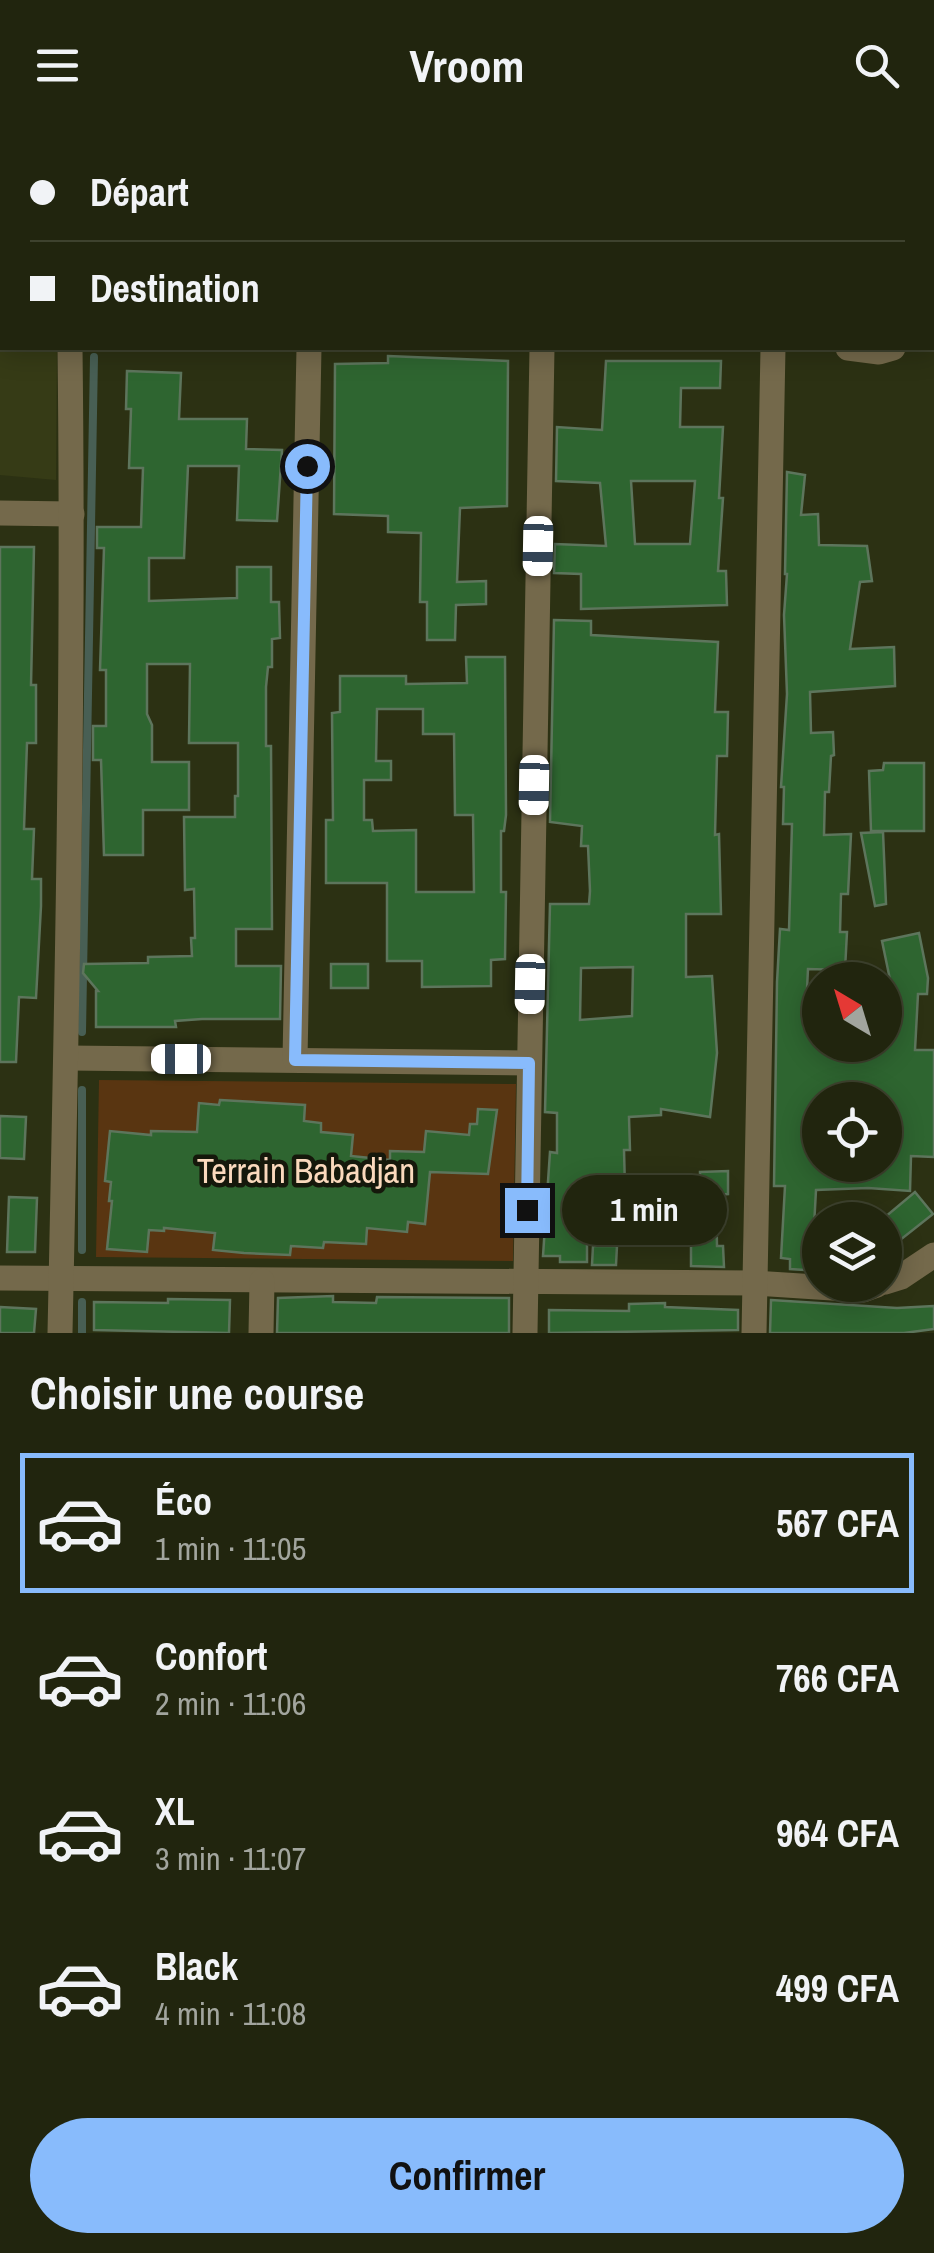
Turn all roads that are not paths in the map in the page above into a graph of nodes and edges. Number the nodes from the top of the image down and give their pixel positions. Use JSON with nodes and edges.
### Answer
{"nodes":[{"id":1,"x":70,"y":350,"type":"edge"},
{"id":2,"x":309,"y":350,"type":"edge"},
{"id":3,"x":542,"y":350,"type":"edge"},
{"id":4,"x":773,"y":350,"type":"edge"},
{"id":5,"x":0,"y":513,"type":"edge"},
{"id":6,"x":72,"y":514,"type":"junction"},
{"id":7,"x":67,"y":1058,"type":"junction"},
{"id":8,"x":295,"y":1060,"type":"junction"},
{"id":9,"x":529,"y":1063,"type":"junction"},
{"id":10,"x":934,"y":1255,"type":"edge"},
{"id":11,"x":902,"y":1277,"type":"edge"},
{"id":12,"x":0,"y":1278,"type":"edge"},
{"id":13,"x":61,"y":1278,"type":"junction"},
{"id":14,"x":262,"y":1281,"type":"junction"},
{"id":15,"x":526,"y":1284,"type":"junction"},
{"id":16,"x":754,"y":1284,"type":"junction"},
{"id":17,"x":802,"y":1287,"type":"edge"},
{"id":18,"x":60,"y":1333,"type":"edge"},
{"id":19,"x":261,"y":1333,"type":"edge"},
{"id":20,"x":525,"y":1333,"type":"edge"},
{"id":21,"x":754,"y":1333,"type":"edge"}],
"edges":[{"from":1,"to":6,"type":"street"},
{"from":2,"to":8,"type":"street"},
{"from":3,"to":9,"type":"street"},
{"from":4,"to":16,"type":"street"},
{"from":5,"to":6,"type":"street"},
{"from":6,"to":7,"type":"street"},
{"from":7,"to":8,"type":"street"},
{"from":7,"to":13,"type":"street"},
{"from":8,"to":9,"type":"street"},
{"from":9,"to":15,"type":"street"},
{"from":10,"to":11,"type":"street"},
{"from":12,"to":13,"type":"street"},
{"from":13,"to":14,"type":"street"},
{"from":13,"to":18,"type":"street"},
{"from":14,"to":15,"type":"street"},
{"from":14,"to":19,"type":"street"},
{"from":15,"to":16,"type":"street"},
{"from":15,"to":20,"type":"street"},
{"from":16,"to":17,"type":"street"},
{"from":16,"to":21,"type":"street"}]}
